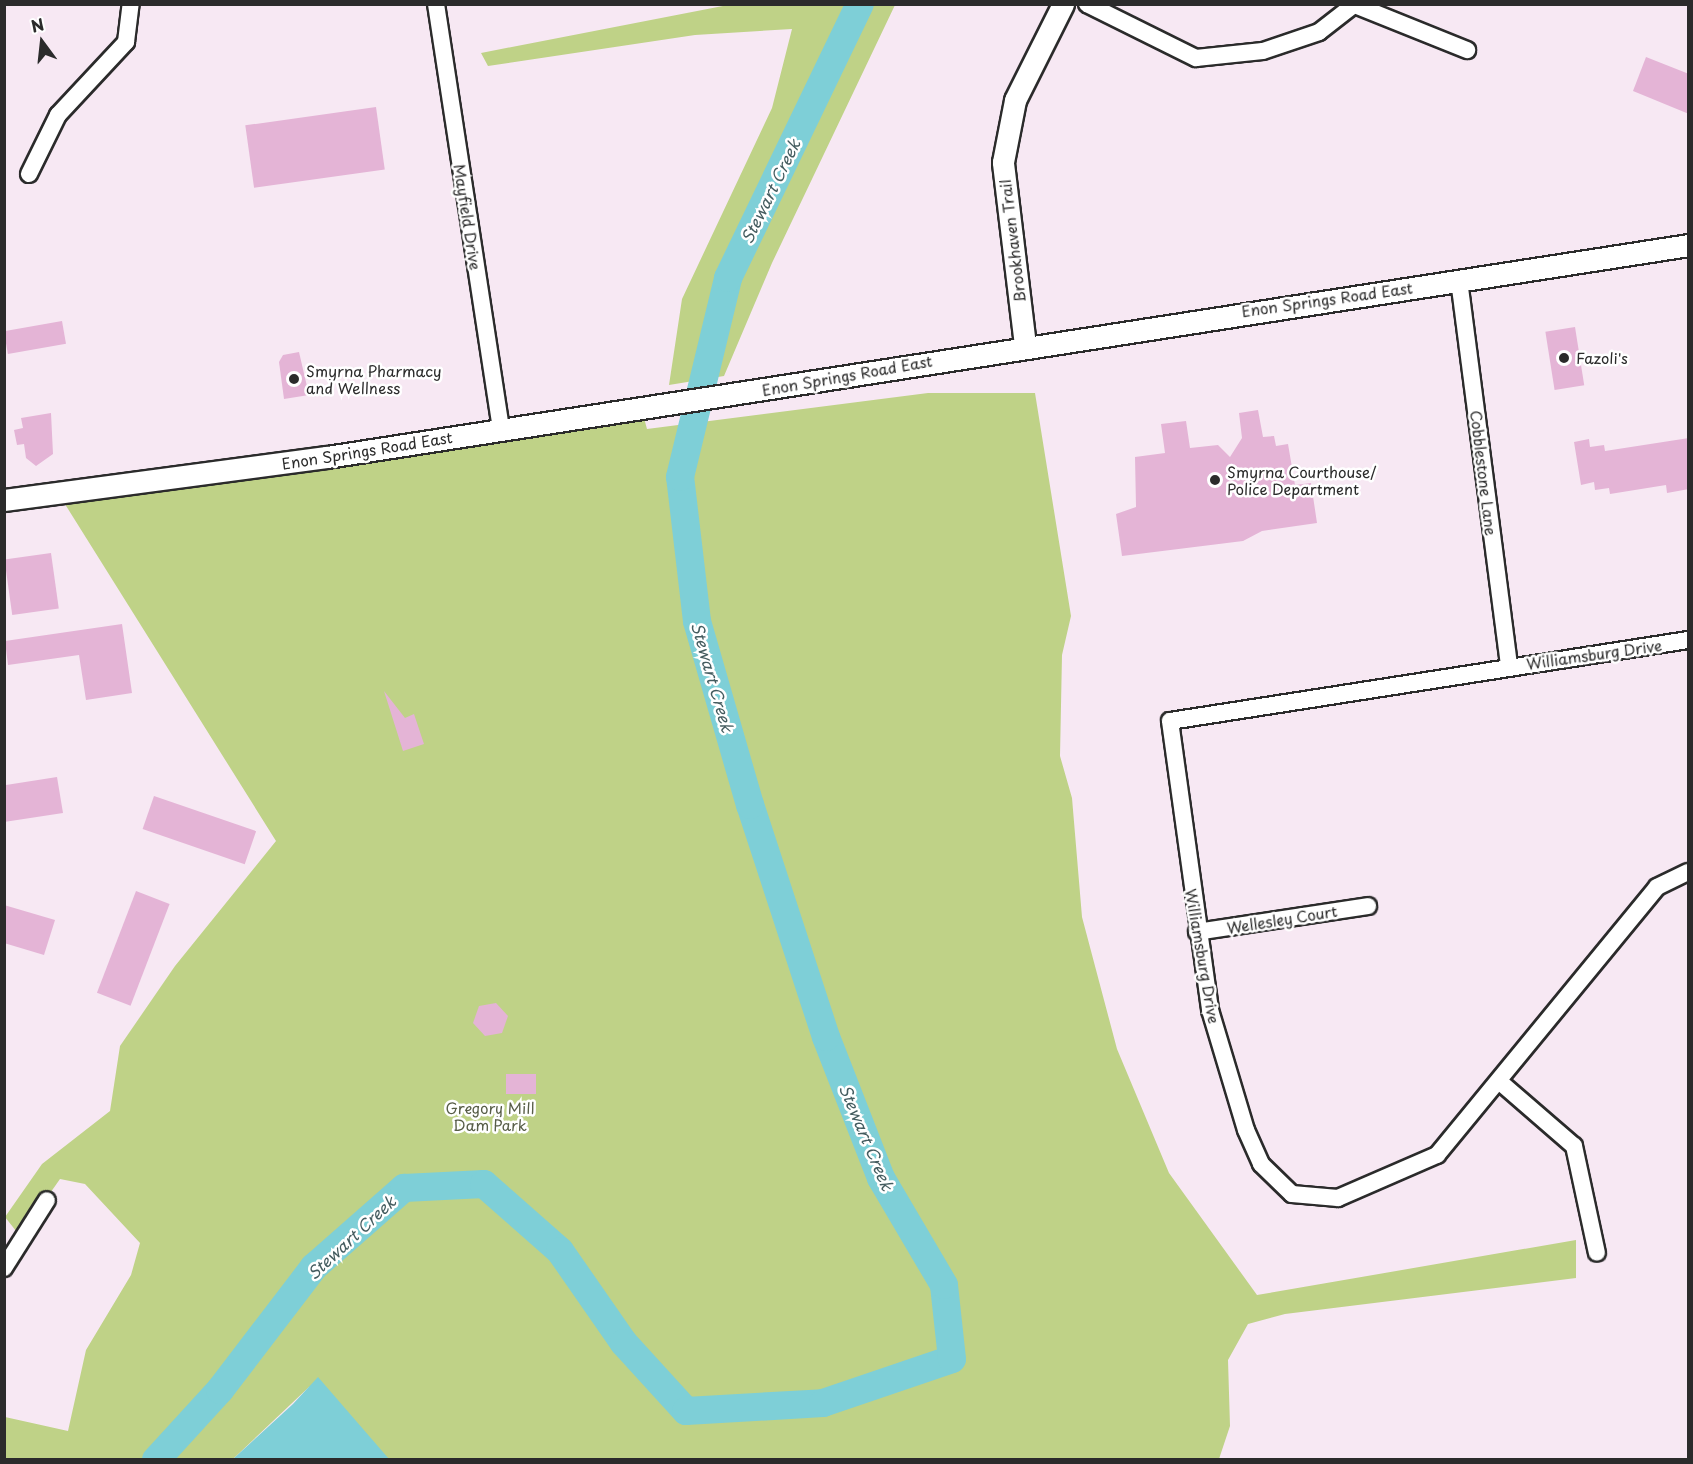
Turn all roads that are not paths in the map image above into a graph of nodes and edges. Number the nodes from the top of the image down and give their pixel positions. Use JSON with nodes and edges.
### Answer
{"nodes":[{"id":1,"x":131,"y":4,"type":"edge"},
{"id":2,"x":436,"y":4,"type":"edge"},
{"id":3,"x":1063,"y":4,"type":"edge"},
{"id":4,"x":1087,"y":4,"type":"edge"},
{"id":5,"x":1355,"y":5,"type":"edge"},
{"id":6,"x":1467,"y":50,"type":"dead end"},
{"id":7,"x":29,"y":174,"type":"dead end"},
{"id":8,"x":1689,"y":245,"type":"edge"},
{"id":9,"x":1459,"y":280,"type":"junction"},
{"id":10,"x":1025,"y":345,"type":"junction"},
{"id":11,"x":501,"y":429,"type":"junction"},
{"id":12,"x":4,"y":500,"type":"edge"},
{"id":13,"x":1689,"y":640,"type":"edge"},
{"id":14,"x":1509,"y":667,"type":"junction"},
{"id":15,"x":1689,"y":872,"type":"edge"},
{"id":16,"x":1368,"y":906,"type":"dead end"},
{"id":17,"x":1197,"y":932,"type":"junction"},
{"id":18,"x":1500,"y":1082,"type":"junction"},
{"id":19,"x":47,"y":1200,"type":"dead end"},
{"id":20,"x":1597,"y":1253,"type":"dead end"},
{"id":21,"x":4,"y":1268,"type":"edge"}],
"edges":[{"from":1,"to":7,"type":"street"},
{"from":2,"to":11,"type":"street","name":"Mayfield Drive"},
{"from":3,"to":10,"type":"street","name":"Brookhaven Trail"},
{"from":4,"to":5,"type":"street"},
{"from":5,"to":6,"type":"street"},
{"from":8,"to":9,"type":"street","name":"Enon Springs Road East"},
{"from":9,"to":10,"type":"street","name":"Enon Springs Road East"},
{"from":9,"to":14,"type":"street","name":"Cobblestone Lane"},
{"from":10,"to":11,"type":"street","name":"Enon Springs Road East"},
{"from":11,"to":12,"type":"street","name":"Enon Springs Road East"},
{"from":13,"to":14,"type":"street","name":"Williamsburg Drive"},
{"from":14,"to":17,"type":"street","name":"Williamsburg Drive"},
{"from":15,"to":18,"type":"street","name":"Williamsburg Drive"},
{"from":16,"to":17,"type":"street","name":"Wellesley Court"},
{"from":17,"to":18,"type":"street","name":"Williamsburg Drive"},
{"from":18,"to":20,"type":"street"},
{"from":19,"to":21,"type":"street"}]}
